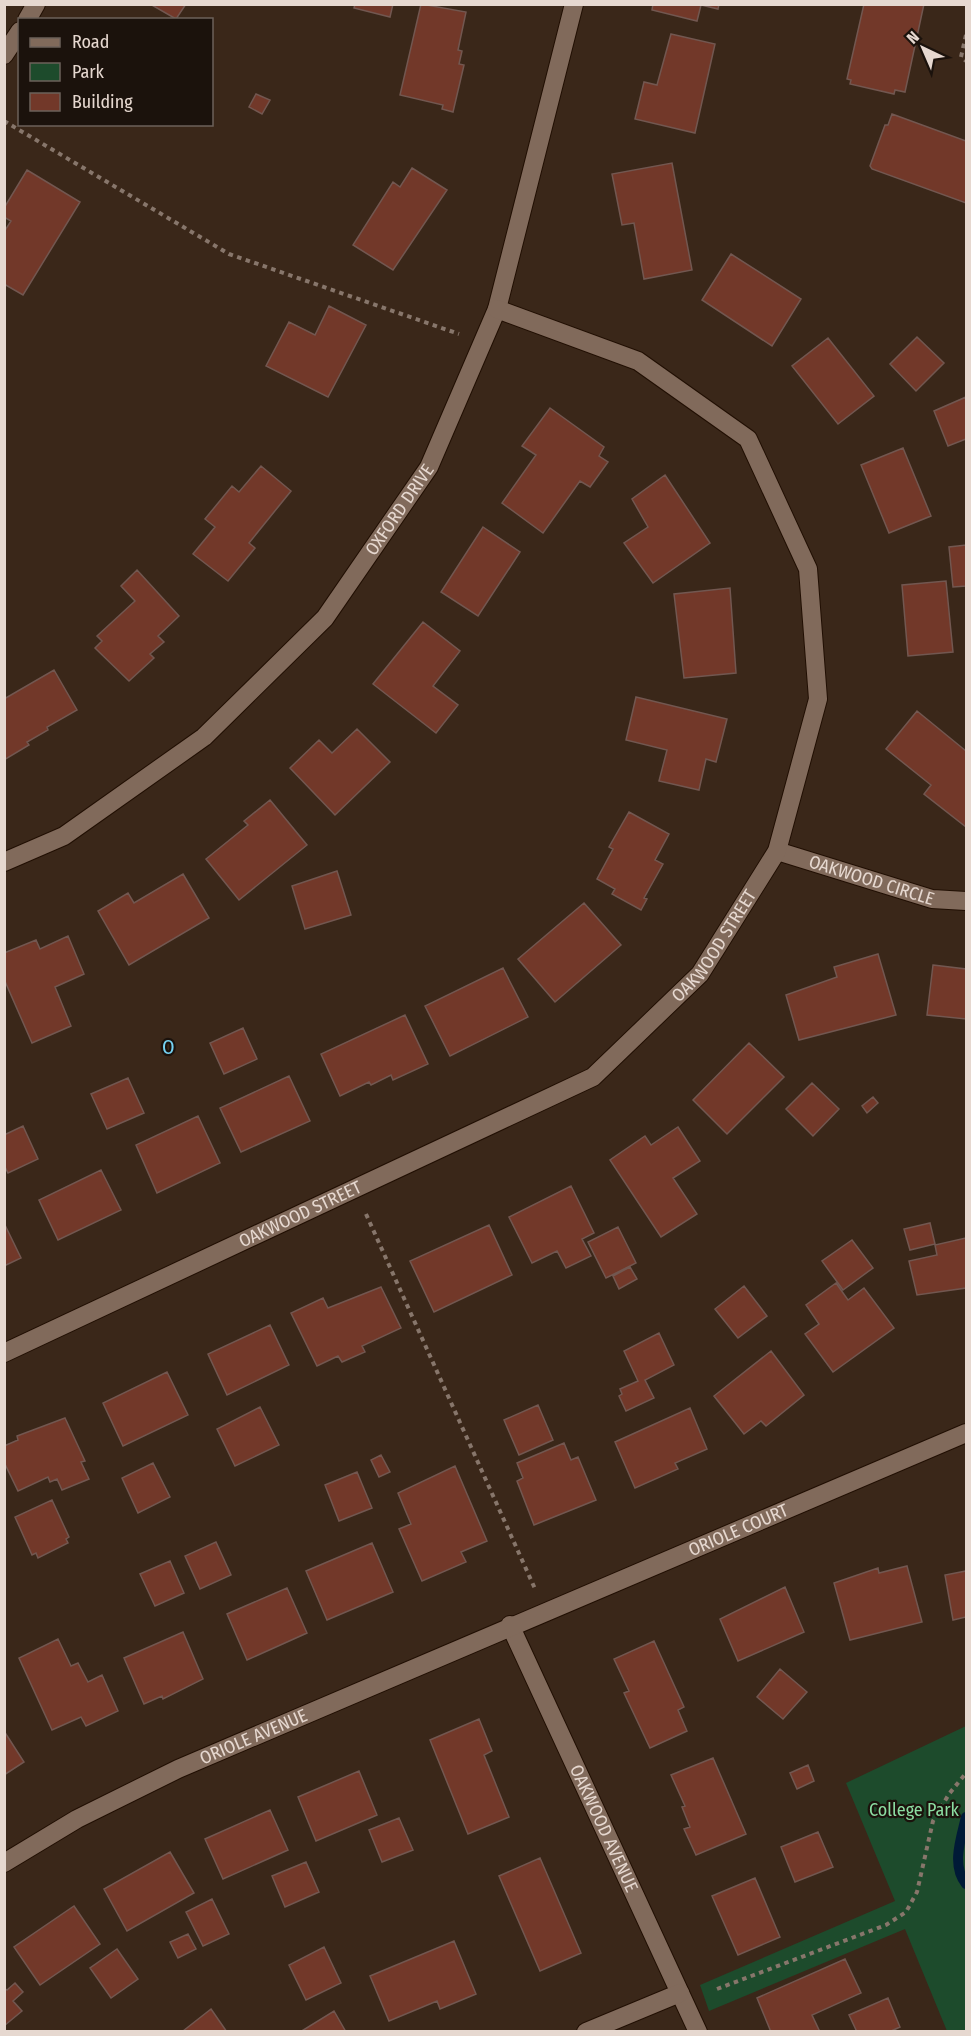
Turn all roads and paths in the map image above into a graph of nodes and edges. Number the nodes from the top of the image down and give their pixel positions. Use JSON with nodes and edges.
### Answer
{"nodes":[{"id":1,"x":36,"y":4,"type":"edge"},
{"id":2,"x":574,"y":4,"type":"edge"},
{"id":3,"x":28,"y":18,"type":"edge"},
{"id":4,"x":18,"y":34,"type":"edge"},
{"id":5,"x":966,"y":35,"type":"edge"},
{"id":6,"x":4,"y":55,"type":"edge"},
{"id":7,"x":966,"y":61,"type":"edge"},
{"id":8,"x":4,"y":122,"type":"edge"},
{"id":9,"x":497,"y":309,"type":"junction"},
{"id":10,"x":460,"y":334,"type":"dead end"},
{"id":11,"x":777,"y":851,"type":"junction"},
{"id":12,"x":4,"y":861,"type":"edge"},
{"id":13,"x":966,"y":901,"type":"edge"},
{"id":14,"x":366,"y":1214,"type":"dead end"},
{"id":15,"x":4,"y":1353,"type":"edge"},
{"id":16,"x":966,"y":1433,"type":"edge"},
{"id":17,"x":537,"y":1593,"type":"dead end"},
{"id":18,"x":510,"y":1625,"type":"junction"},
{"id":19,"x":966,"y":1773,"type":"edge"},
{"id":20,"x":4,"y":1863,"type":"edge"},
{"id":21,"x":717,"y":1989,"type":"dead end"},
{"id":22,"x":680,"y":1993,"type":"junction"},
{"id":23,"x":586,"y":2031,"type":"edge"},
{"id":24,"x":698,"y":2031,"type":"edge"}],
"edges":[{"from":1,"to":3,"type":"street"},
{"from":2,"to":9,"type":"street","name":"OXFORD DRIVE"},
{"from":4,"to":6,"type":"street"},
{"from":5,"to":7,"type":"path"},
{"from":8,"to":10,"type":"path"},
{"from":9,"to":11,"type":"street","name":"OAKWOOD STREET"},
{"from":9,"to":12,"type":"street","name":"OXFORD DRIVE"},
{"from":11,"to":13,"type":"street","name":"OAKWOOD CIRCLE"},
{"from":11,"to":15,"type":"street","name":"OAKWOOD STREET"},
{"from":14,"to":17,"type":"path"},
{"from":16,"to":18,"type":"street","name":"ORIOLE COURT"},
{"from":18,"to":20,"type":"street","name":"ORIOLE AVENUE"},
{"from":18,"to":22,"type":"street","name":"OAKWOOD AVENUE"},
{"from":19,"to":21,"type":"path"},
{"from":22,"to":23,"type":"street"},
{"from":22,"to":24,"type":"street","name":"OAKWOOD AVENUE"}]}
